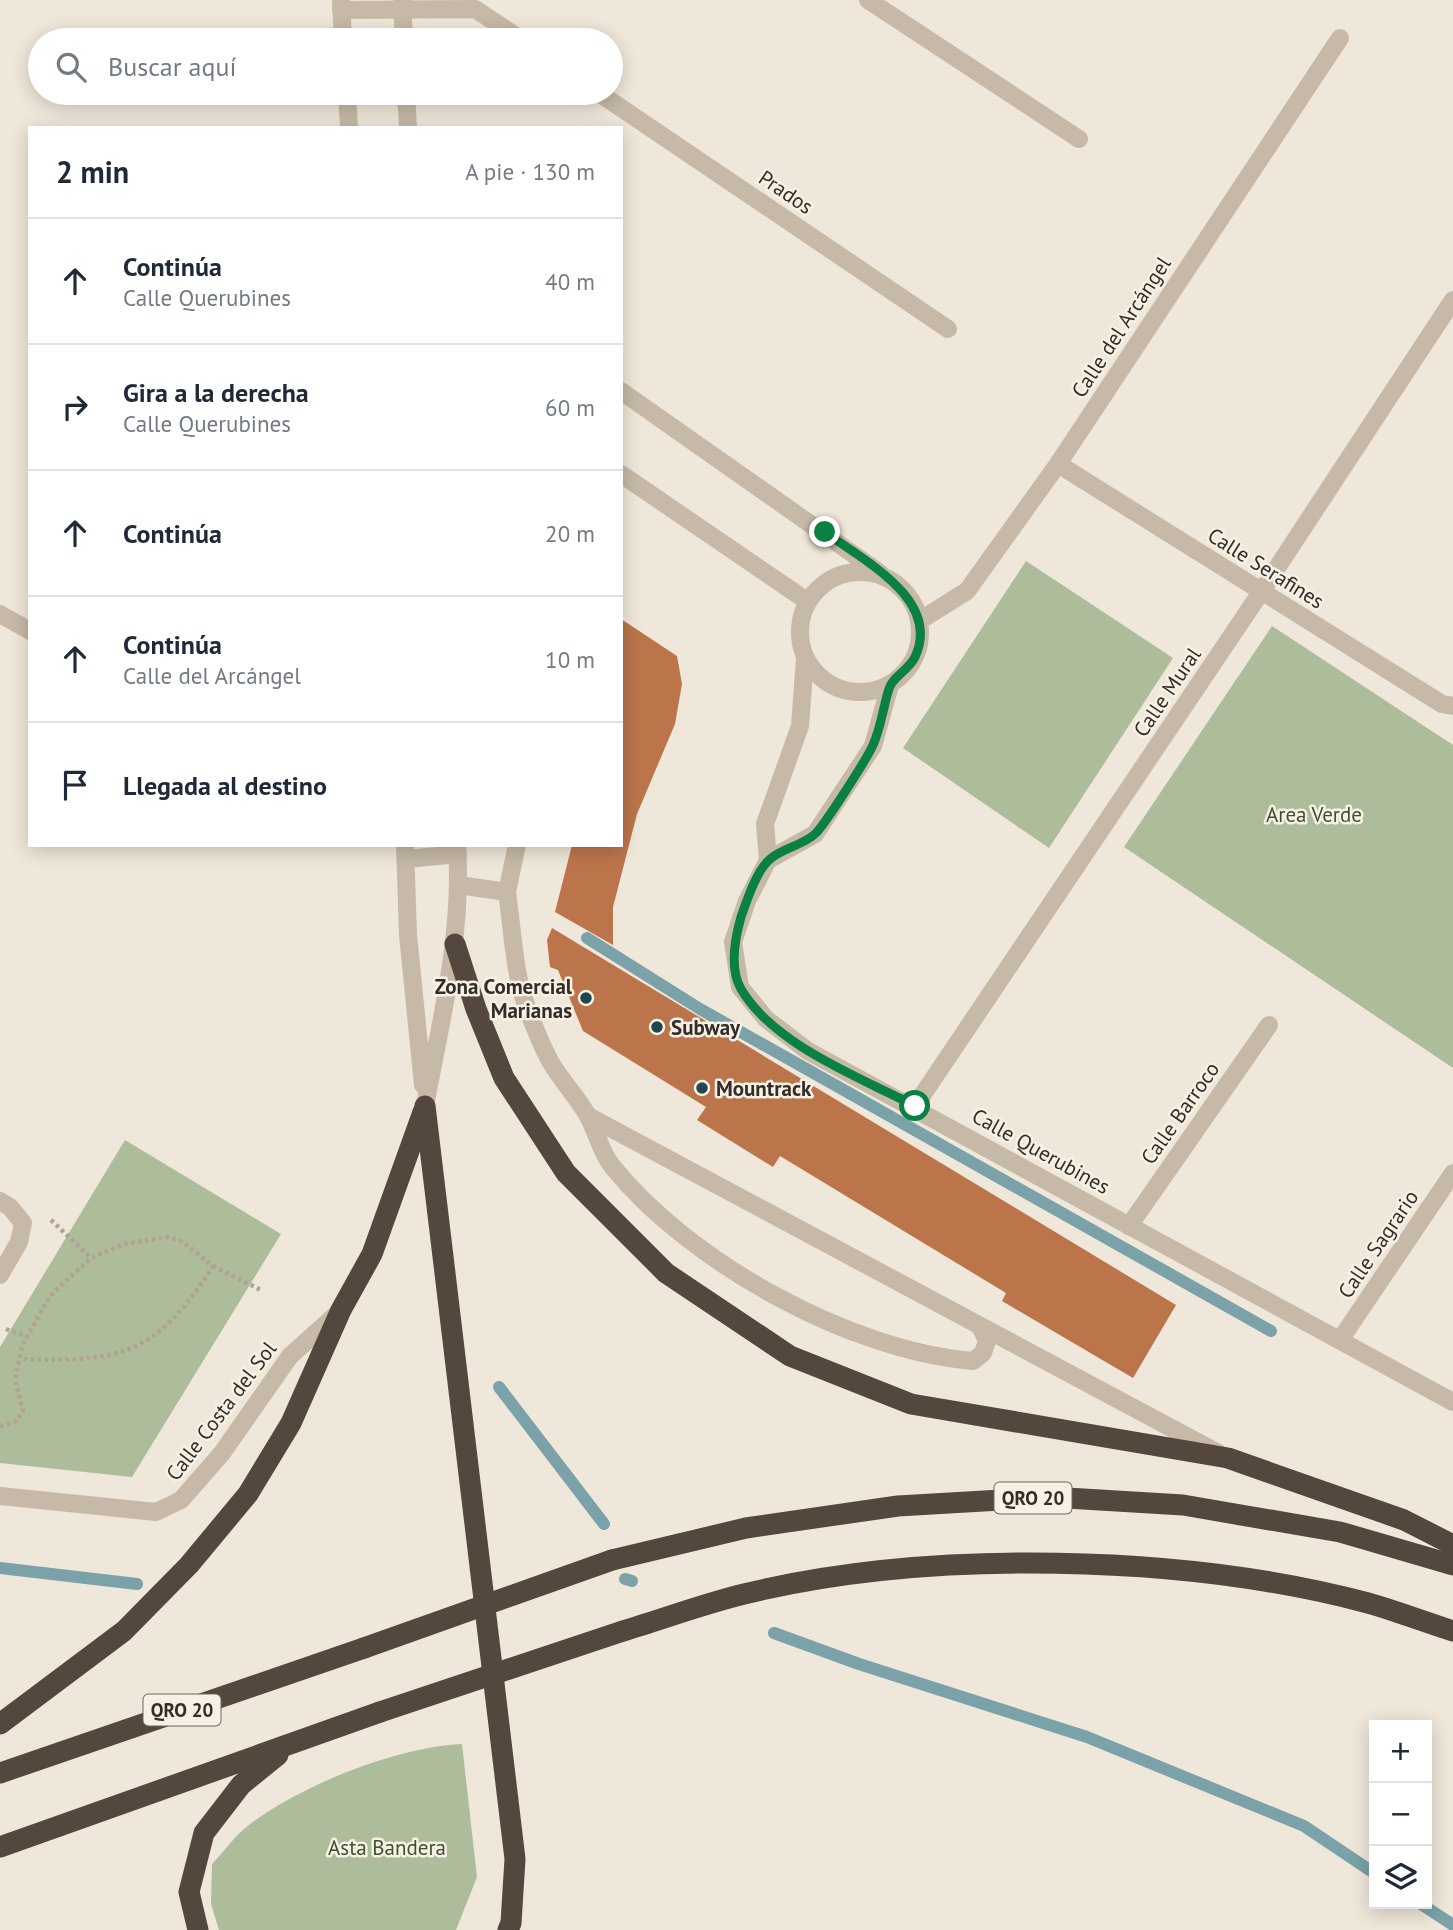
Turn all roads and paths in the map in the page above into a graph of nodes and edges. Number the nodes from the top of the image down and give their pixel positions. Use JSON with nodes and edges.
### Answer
{"nodes":[{"id":1,"x":868,"y":0,"type":"edge"},
{"id":2,"x":341,"y":5,"type":"edge"},
{"id":3,"x":403,"y":5,"type":"edge"},
{"id":4,"x":342,"y":28,"type":"edge"},
{"id":5,"x":404,"y":28,"type":"edge"},
{"id":6,"x":504,"y":28,"type":"edge"},
{"id":7,"x":1340,"y":38,"type":"dead end"},
{"id":8,"x":348,"y":105,"type":"edge"},
{"id":9,"x":407,"y":105,"type":"edge"},
{"id":10,"x":617,"y":105,"type":"edge"},
{"id":11,"x":349,"y":126,"type":"edge"},
{"id":12,"x":408,"y":126,"type":"edge"},
{"id":13,"x":1079,"y":139,"type":"dead end"},
{"id":14,"x":1453,"y":300,"type":"edge"},
{"id":15,"x":948,"y":328,"type":"dead end"},
{"id":16,"x":623,"y":392,"type":"edge"},
{"id":17,"x":1058,"y":464,"type":"junction"},
{"id":18,"x":623,"y":475,"type":"edge"},
{"id":19,"x":886,"y":577,"type":"junction"},
{"id":20,"x":1261,"y":592,"type":"junction"},
{"id":21,"x":807,"y":601,"type":"junction"},
{"id":22,"x":0,"y":614,"type":"edge"},
{"id":23,"x":919,"y":621,"type":"junction"},
{"id":24,"x":28,"y":630,"type":"edge"},
{"id":25,"x":805,"y":659,"type":"junction"},
{"id":26,"x":890,"y":685,"type":"junction"},
{"id":27,"x":1453,"y":706,"type":"edge"},
{"id":28,"x":517,"y":847,"type":"edge"},
{"id":29,"x":457,"y":849,"type":"edge"},
{"id":30,"x":406,"y":852,"type":"edge"},
{"id":31,"x":768,"y":860,"type":"junction"},
{"id":32,"x":459,"y":885,"type":"junction"},
{"id":33,"x":507,"y":892,"type":"junction"},
{"id":34,"x":455,"y":944,"type":"junction"},
{"id":35,"x":1269,"y":1025,"type":"dead end"},
{"id":36,"x":425,"y":1106,"type":"junction"},
{"id":37,"x":915,"y":1106,"type":"junction"},
{"id":38,"x":588,"y":1116,"type":"junction"},
{"id":39,"x":1453,"y":1173,"type":"edge"},
{"id":40,"x":0,"y":1201,"type":"edge"},
{"id":41,"x":23,"y":1223,"type":"junction"},
{"id":42,"x":1129,"y":1226,"type":"junction"},
{"id":43,"x":91,"y":1258,"type":"junction"},
{"id":44,"x":213,"y":1266,"type":"junction"},
{"id":45,"x":0,"y":1275,"type":"edge"},
{"id":46,"x":261,"y":1290,"type":"dead end"},
{"id":47,"x":341,"y":1310,"type":"junction"},
{"id":48,"x":980,"y":1326,"type":"junction"},
{"id":49,"x":6,"y":1329,"type":"dead end"},
{"id":50,"x":27,"y":1337,"type":"junction"},
{"id":51,"x":1340,"y":1340,"type":"junction"},
{"id":52,"x":20,"y":1359,"type":"junction"},
{"id":53,"x":1453,"y":1402,"type":"edge"},
{"id":54,"x":0,"y":1426,"type":"edge"},
{"id":55,"x":1228,"y":1458,"type":"junction"},
{"id":56,"x":0,"y":1496,"type":"edge"},
{"id":57,"x":1453,"y":1545,"type":"edge"},
{"id":58,"x":1453,"y":1565,"type":"edge"},
{"id":59,"x":1453,"y":1631,"type":"edge"},
{"id":60,"x":0,"y":1724,"type":"edge"},
{"id":61,"x":291,"y":1745,"type":"junction"},
{"id":62,"x":0,"y":1773,"type":"edge"},
{"id":63,"x":0,"y":1847,"type":"edge"},
{"id":64,"x":198,"y":1930,"type":"edge"},
{"id":65,"x":508,"y":1930,"type":"edge"}],
"edges":[{"from":1,"to":13,"type":"street"},
{"from":2,"to":3,"type":"street"},
{"from":2,"to":4,"type":"street"},
{"from":3,"to":5,"type":"street"},
{"from":3,"to":6,"type":"street"},
{"from":7,"to":17,"type":"street","name":"Calle del Arcángel"},
{"from":8,"to":11,"type":"street"},
{"from":9,"to":12,"type":"street"},
{"from":10,"to":15,"type":"street","name":"Prados"},
{"from":14,"to":20,"type":"street","name":"Calle Mural"},
{"from":16,"to":19,"type":"street"},
{"from":17,"to":20,"type":"street","name":"Calle Serafines"},
{"from":17,"to":23,"type":"street","name":"Calle del Arcángel"},
{"from":18,"to":21,"type":"street"},
{"from":19,"to":21,"type":"street"},
{"from":19,"to":23,"type":"street"},
{"from":20,"to":27,"type":"street","name":"Calle Serafines"},
{"from":20,"to":37,"type":"street","name":"Calle Mural"},
{"from":21,"to":25,"type":"street"},
{"from":22,"to":24,"type":"street"},
{"from":23,"to":26,"type":"street"},
{"from":25,"to":26,"type":"street"},
{"from":25,"to":31,"type":"street"},
{"from":26,"to":31,"type":"street"},
{"from":28,"to":33,"type":"street"},
{"from":29,"to":30,"type":"street"},
{"from":29,"to":32,"type":"street"},
{"from":30,"to":36,"type":"street"},
{"from":31,"to":37,"type":"street","name":"Calle Querubines"},
{"from":32,"to":33,"type":"street"},
{"from":32,"to":34,"type":"street"},
{"from":33,"to":38,"type":"street"},
{"from":34,"to":36,"type":"street"},
{"from":34,"to":55,"type":"highway"},
{"from":35,"to":42,"type":"street","name":"Calle Barroco"},
{"from":36,"to":47,"type":"highway"},
{"from":36,"to":65,"type":"highway"},
{"from":37,"to":42,"type":"street","name":"Calle Querubines"},
{"from":38,"to":48,"type":"street"},
{"from":38,"to":48,"type":"street"},
{"from":39,"to":51,"type":"street","name":"Calle Sagrario"},
{"from":40,"to":41,"type":"street"},
{"from":41,"to":43,"type":"path"},
{"from":41,"to":45,"type":"street"},
{"from":42,"to":51,"type":"street","name":"Calle Querubines"},
{"from":43,"to":44,"type":"path"},
{"from":43,"to":50,"type":"path"},
{"from":44,"to":46,"type":"path"},
{"from":44,"to":52,"type":"path"},
{"from":47,"to":56,"type":"street","name":"Calle Costa del Sol"},
{"from":47,"to":60,"type":"highway"},
{"from":48,"to":55,"type":"street"},
{"from":49,"to":50,"type":"path"},
{"from":50,"to":52,"type":"path"},
{"from":51,"to":53,"type":"street","name":"Calle Querubines"},
{"from":52,"to":54,"type":"path"},
{"from":55,"to":57,"type":"highway"},
{"from":58,"to":62,"type":"highway","number":"QRO 20","bridge":true},
{"from":59,"to":61,"type":"highway","bridge":true},
{"from":61,"to":63,"type":"highway"},
{"from":61,"to":64,"type":"highway"}]}
